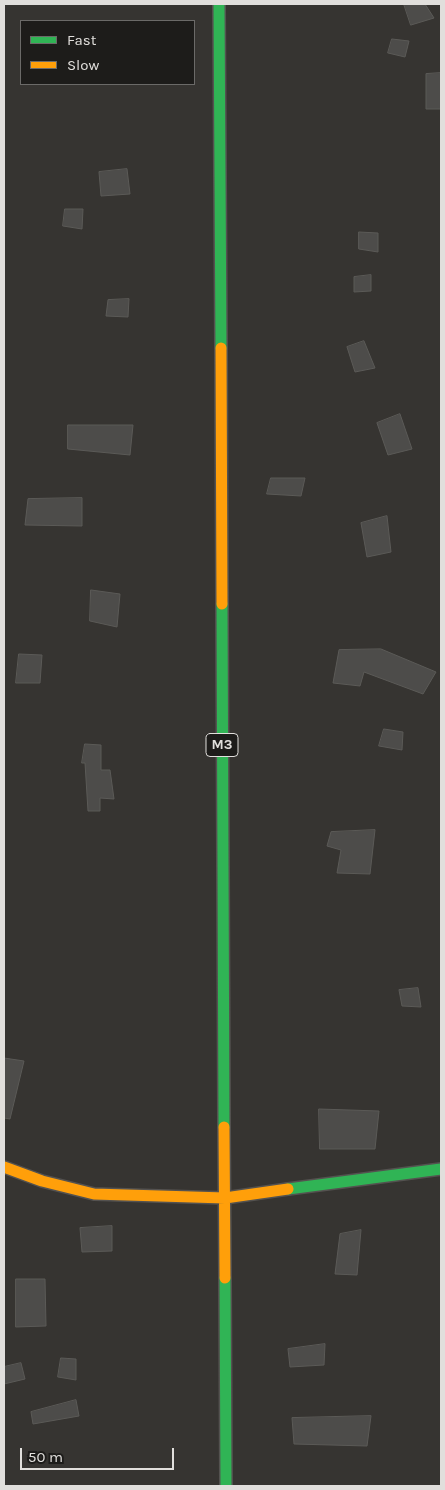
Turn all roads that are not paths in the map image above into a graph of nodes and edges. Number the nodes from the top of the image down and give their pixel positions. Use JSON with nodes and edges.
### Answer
{"nodes":[{"id":1,"x":219,"y":4,"type":"edge"},
{"id":2,"x":4,"y":1167,"type":"edge"},
{"id":3,"x":441,"y":1170,"type":"edge"},
{"id":4,"x":225,"y":1198,"type":"junction"},
{"id":5,"x":226,"y":1486,"type":"edge"}],
"edges":[{"from":1,"to":4,"type":"main road","number":"M3"},
{"from":2,"to":4,"type":"main road"},
{"from":3,"to":4,"type":"main road"},
{"from":4,"to":5,"type":"main road","number":"M3"}]}
